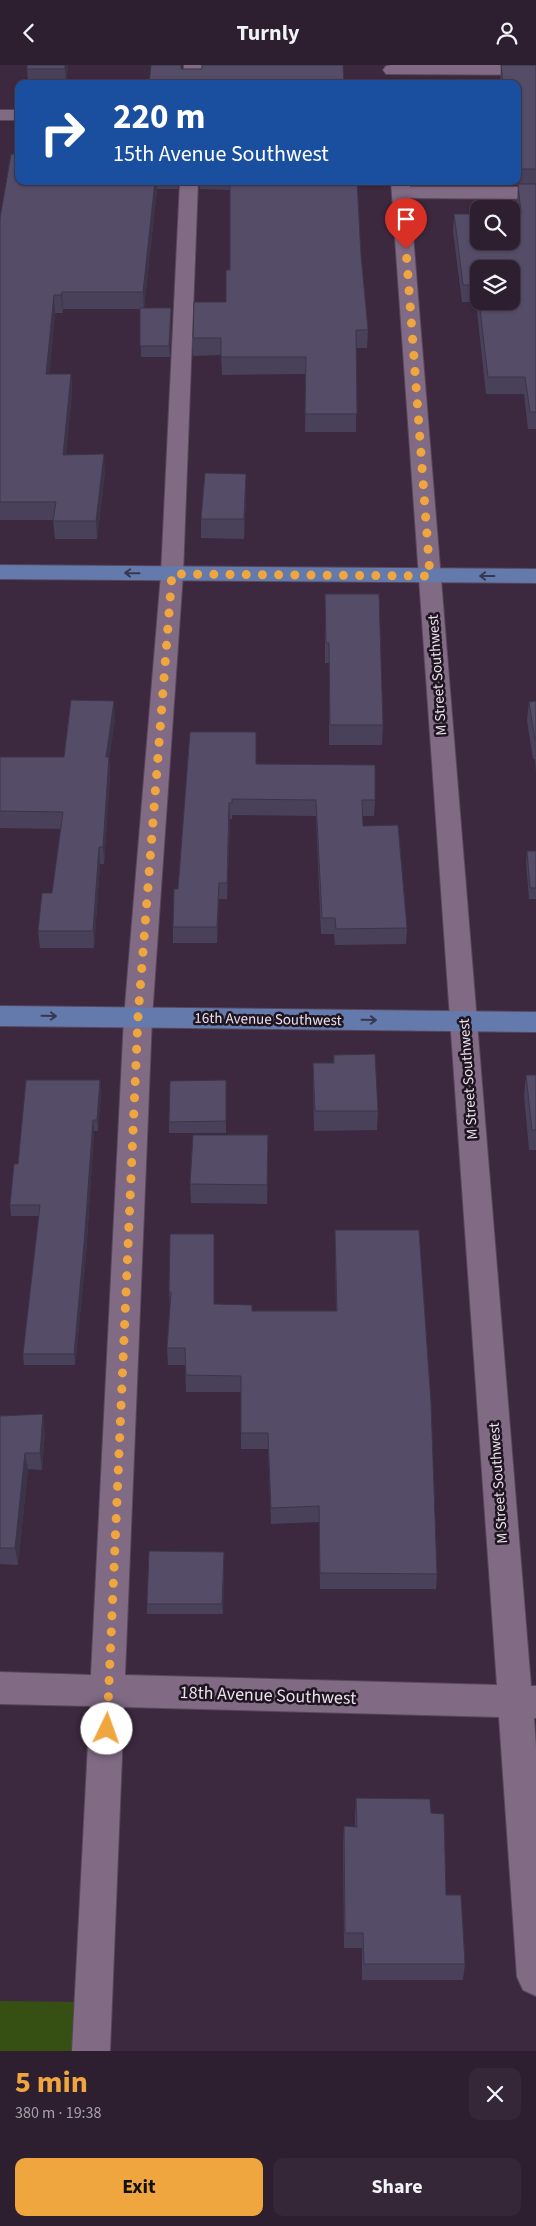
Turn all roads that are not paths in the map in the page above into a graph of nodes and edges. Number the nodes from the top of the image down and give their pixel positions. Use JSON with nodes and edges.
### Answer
{"nodes":[{"id":1,"x":192,"y":65,"type":"edge"},
{"id":2,"x":536,"y":70,"type":"edge"},
{"id":3,"x":392,"y":73,"type":"edge"},
{"id":4,"x":192,"y":80,"type":"edge"},
{"id":5,"x":0,"y":115,"type":"edge"},
{"id":6,"x":15,"y":115,"type":"edge"},
{"id":7,"x":189,"y":185,"type":"edge"},
{"id":8,"x":401,"y":187,"type":"edge"},
{"id":9,"x":536,"y":193,"type":"edge"},
{"id":10,"x":0,"y":572,"type":"edge"},
{"id":11,"x":172,"y":574,"type":"junction"},
{"id":12,"x":430,"y":576,"type":"junction"},
{"id":13,"x":536,"y":576,"type":"edge"},
{"id":14,"x":0,"y":1016,"type":"edge"},
{"id":15,"x":138,"y":1017,"type":"junction"},
{"id":16,"x":464,"y":1021,"type":"junction"},
{"id":17,"x":536,"y":1022,"type":"edge"},
{"id":18,"x":0,"y":1688,"type":"edge"},
{"id":19,"x":109,"y":1690,"type":"junction"},
{"id":20,"x":525,"y":1701,"type":"edge"},
{"id":21,"x":536,"y":1977,"type":"edge"},
{"id":22,"x":91,"y":2051,"type":"edge"}],
"edges":[{"from":1,"to":4,"type":"street"},
{"from":2,"to":3,"type":"street"},
{"from":5,"to":6,"type":"street"},
{"from":7,"to":11,"type":"street"},
{"from":8,"to":9,"type":"street"},
{"from":8,"to":12,"type":"street","name":"M Street Southwest"},
{"from":11,"to":10,"type":"main road","one_way":true},
{"from":11,"to":12,"type":"main road"},
{"from":11,"to":15,"type":"street"},
{"from":13,"to":12,"type":"main road","one_way":true},
{"from":12,"to":16,"type":"street","name":"M Street Southwest"},
{"from":14,"to":15,"type":"main road","name":"16th Avenue Southwest","one_way":true},
{"from":15,"to":16,"type":"main road","name":"16th Avenue Southwest","one_way":true},
{"from":15,"to":19,"type":"street"},
{"from":16,"to":17,"type":"main road","name":"16th Avenue Southwest"},
{"from":16,"to":20,"type":"street","name":"M Street Southwest"},
{"from":18,"to":19,"type":"street","name":"18th Avenue Southwest"},
{"from":19,"to":20,"type":"street","name":"18th Avenue Southwest"},
{"from":19,"to":22,"type":"street"},
{"from":20,"to":21,"type":"street","name":"M Street Southwest"}]}
